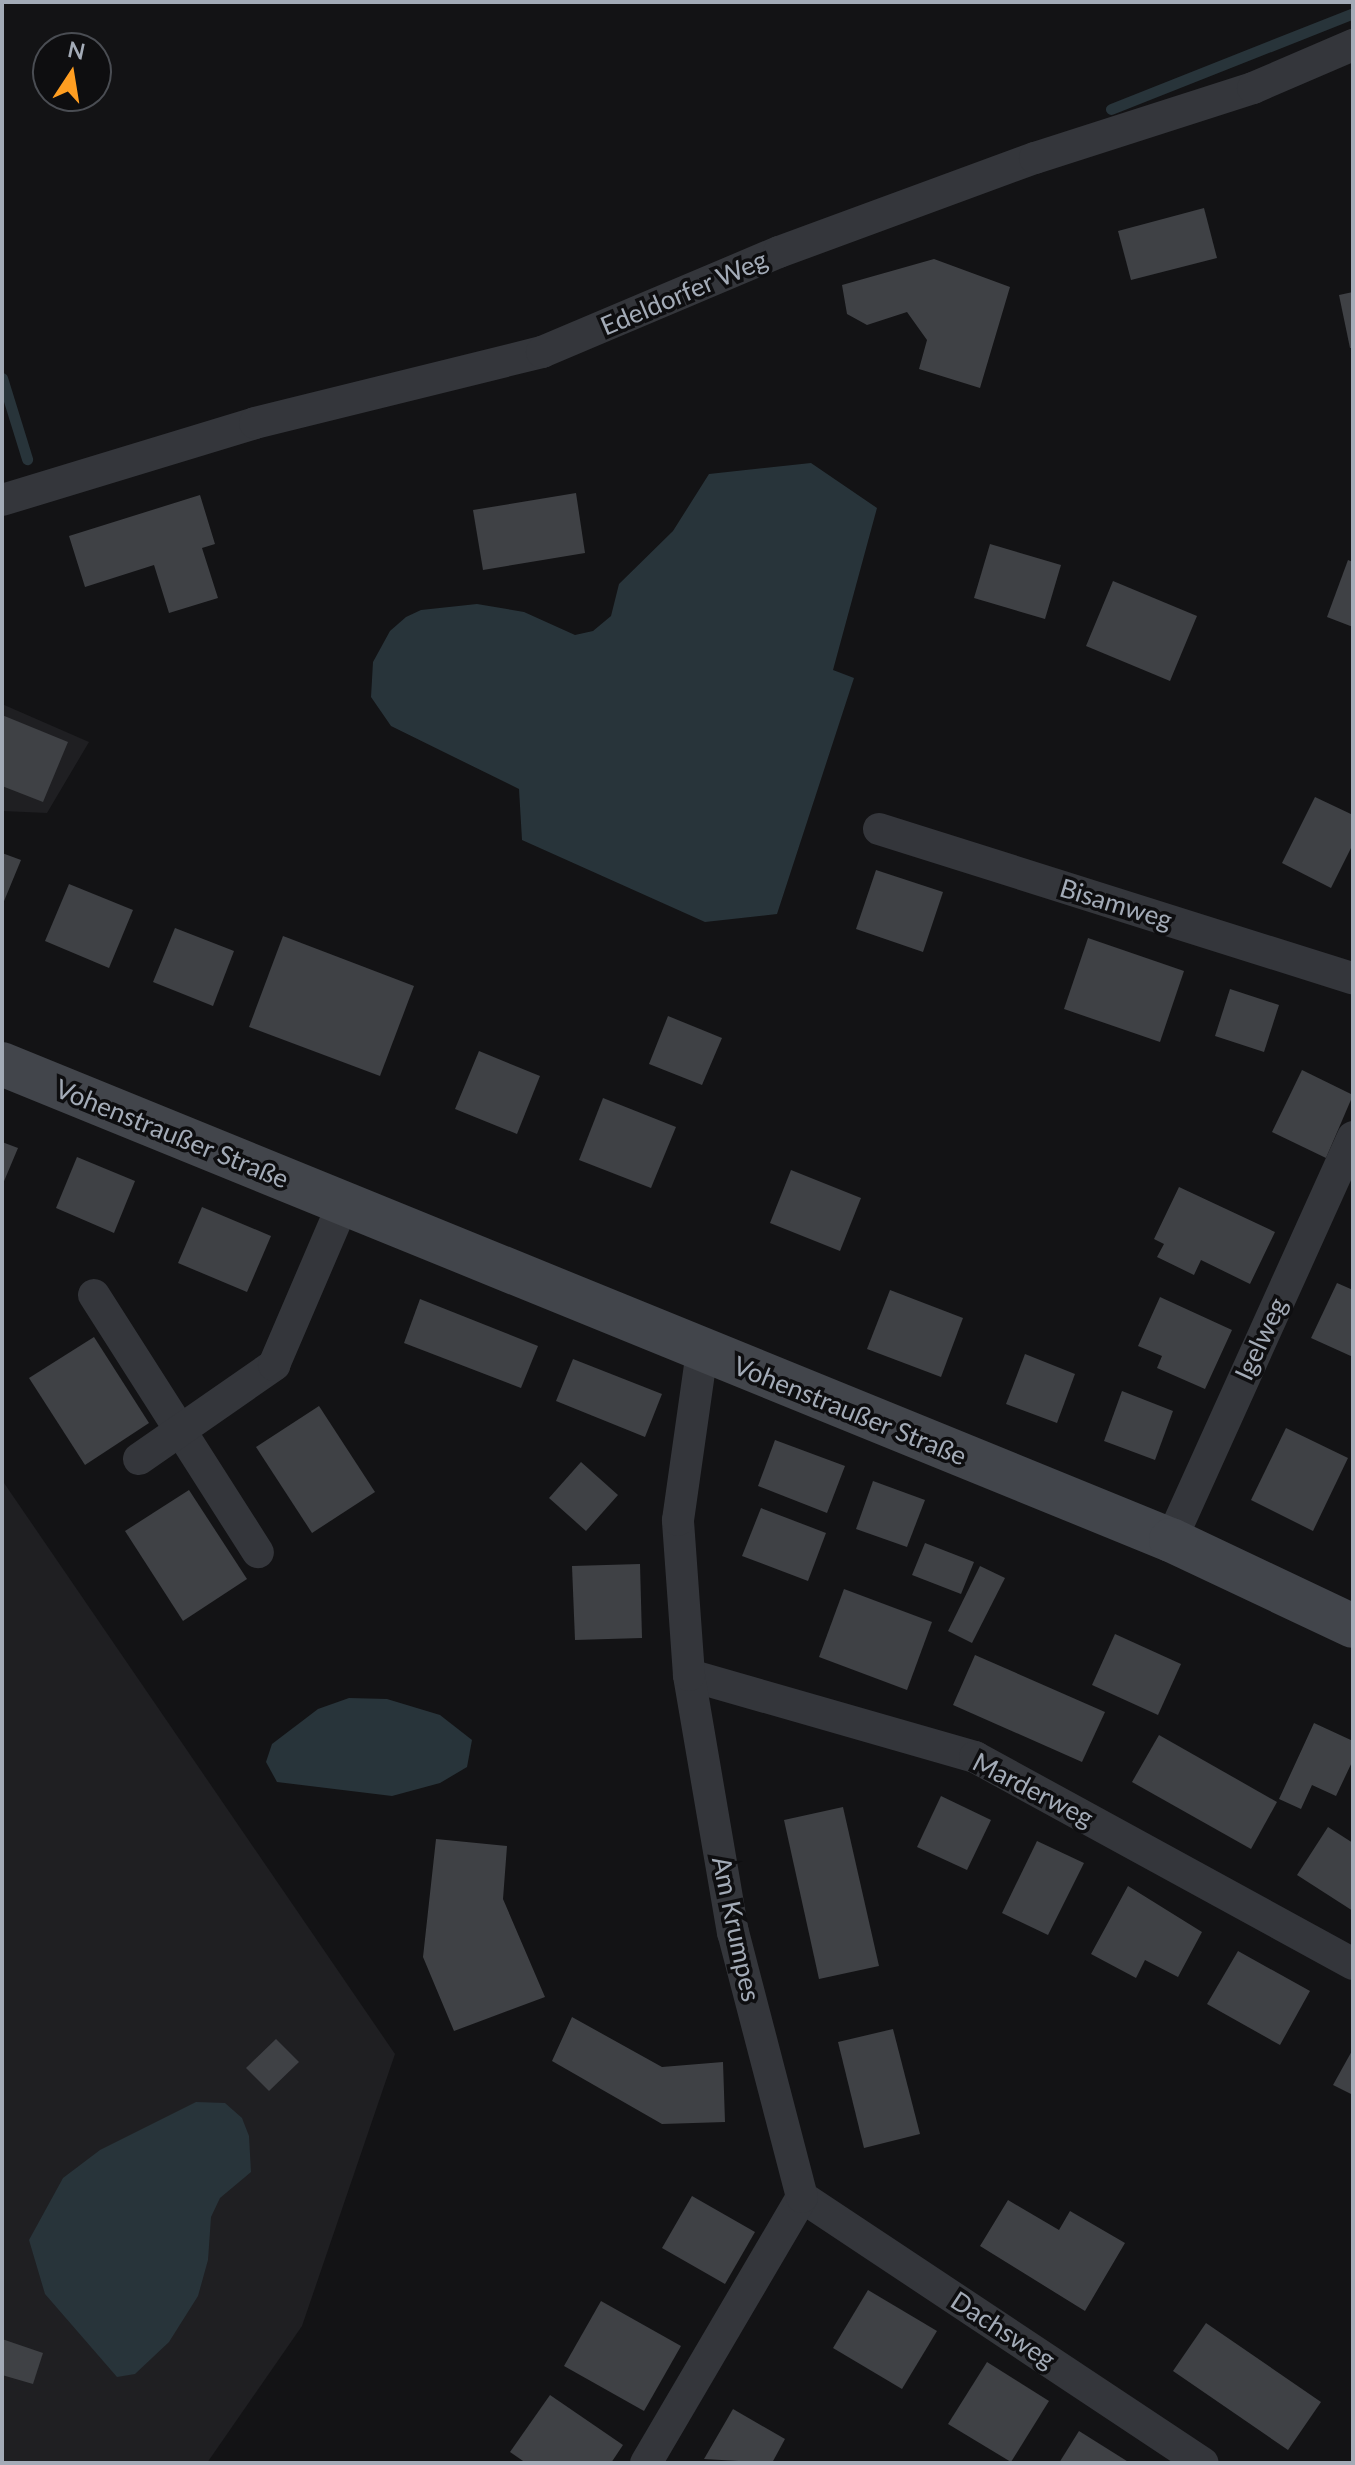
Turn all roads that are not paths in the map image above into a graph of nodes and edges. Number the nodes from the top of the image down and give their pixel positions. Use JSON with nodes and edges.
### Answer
{"nodes":[{"id":1,"x":1353,"y":45,"type":"edge"},
{"id":2,"x":2,"y":500,"type":"edge"},
{"id":3,"x":879,"y":829,"type":"dead end"},
{"id":4,"x":1353,"y":978,"type":"edge"},
{"id":5,"x":2,"y":1064,"type":"edge"},
{"id":6,"x":1353,"y":1137,"type":"edge"},
{"id":7,"x":343,"y":1204,"type":"junction"},
{"id":8,"x":94,"y":1295,"type":"dead end"},
{"id":9,"x":702,"y":1351,"type":"junction"},
{"id":10,"x":180,"y":1430,"type":"junction"},
{"id":11,"x":139,"y":1459,"type":"dead end"},
{"id":12,"x":1171,"y":1540,"type":"junction"},
{"id":13,"x":258,"y":1552,"type":"dead end"},
{"id":14,"x":1353,"y":1626,"type":"edge"},
{"id":15,"x":689,"y":1675,"type":"junction"},
{"id":16,"x":1353,"y":1964,"type":"edge"},
{"id":17,"x":802,"y":2197,"type":"junction"},
{"id":18,"x":1184,"y":2457,"type":"edge"},
{"id":19,"x":646,"y":2463,"type":"edge"}],
"edges":[{"from":1,"to":2,"type":"street","name":"Edeldorfer Weg"},
{"from":3,"to":4,"type":"street","name":"Bisamweg"},
{"from":5,"to":7,"type":"main road","name":"Vohenstraußer Straße"},
{"from":6,"to":12,"type":"street","name":"Igelweg"},
{"from":7,"to":9,"type":"main road","name":"Vohenstraußer Straße"},
{"from":7,"to":10,"type":"street"},
{"from":8,"to":10,"type":"street"},
{"from":9,"to":12,"type":"main road","name":"Vohenstraußer Straße"},
{"from":9,"to":15,"type":"street","name":"Am Krumpes"},
{"from":10,"to":11,"type":"street"},
{"from":10,"to":13,"type":"street"},
{"from":12,"to":14,"type":"main road","name":"Vohenstraußer Straße"},
{"from":15,"to":16,"type":"street","name":"Marderweg"},
{"from":15,"to":17,"type":"street","name":"Am Krumpes"},
{"from":17,"to":18,"type":"street","name":"Dachsweg"},
{"from":17,"to":19,"type":"street"}]}
